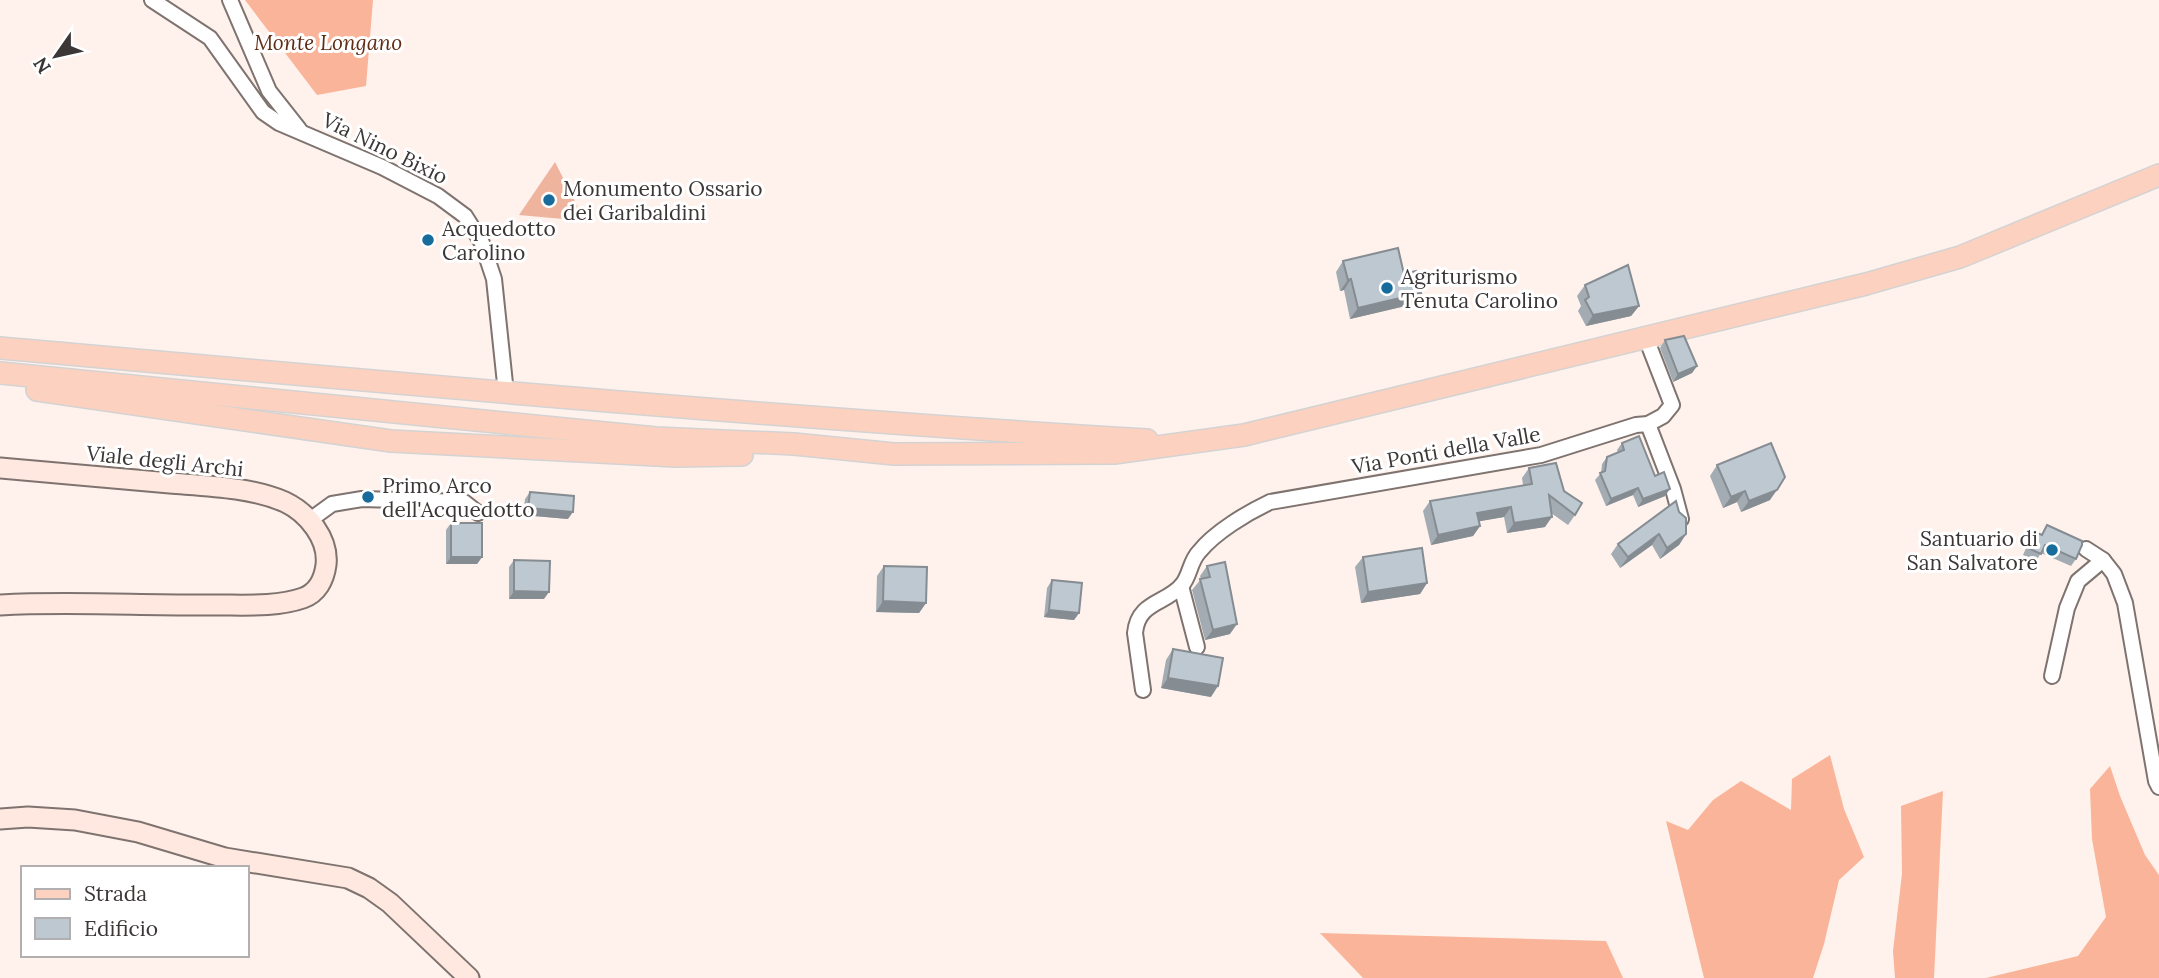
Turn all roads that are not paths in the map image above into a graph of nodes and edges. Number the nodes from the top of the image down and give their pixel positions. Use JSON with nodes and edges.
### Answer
{"nodes":[{"id":1,"x":152,"y":0,"type":"edge"},
{"id":2,"x":230,"y":0,"type":"edge"},
{"id":3,"x":300,"y":131,"type":"junction"},
{"id":4,"x":2159,"y":175,"type":"edge"},
{"id":5,"x":1646,"y":338,"type":"junction"},
{"id":6,"x":0,"y":348,"type":"edge"},
{"id":7,"x":0,"y":373,"type":"edge"},
{"id":8,"x":0,"y":384,"type":"edge"},
{"id":9,"x":506,"y":393,"type":"junction"},
{"id":10,"x":1648,"y":424,"type":"junction"},
{"id":11,"x":1188,"y":442,"type":"junction"},
{"id":12,"x":894,"y":454,"type":"junction"},
{"id":13,"x":0,"y":468,"type":"edge"},
{"id":14,"x":478,"y":513,"type":"dead end"},
{"id":15,"x":1681,"y":519,"type":"edge"},
{"id":16,"x":310,"y":520,"type":"junction"},
{"id":17,"x":2086,"y":549,"type":"dead end"},
{"id":18,"x":2103,"y":560,"type":"junction"},
{"id":19,"x":1181,"y":586,"type":"junction"},
{"id":20,"x":0,"y":606,"type":"edge"},
{"id":21,"x":1197,"y":648,"type":"dead end"},
{"id":22,"x":2052,"y":676,"type":"dead end"},
{"id":23,"x":1143,"y":690,"type":"dead end"},
{"id":24,"x":2159,"y":787,"type":"edge"},
{"id":25,"x":0,"y":819,"type":"edge"},
{"id":26,"x":469,"y":978,"type":"edge"}],
"edges":[{"from":1,"to":3,"type":"street","name":"Via Nino Bixio"},
{"from":2,"to":3,"type":"street"},
{"from":3,"to":9,"type":"street","name":"Via Nino Bixio"},
{"from":4,"to":5,"type":"main road"},
{"from":5,"to":10,"type":"street"},
{"from":5,"to":11,"type":"main road"},
{"from":6,"to":9,"type":"main road"},
{"from":7,"to":12,"type":"main road"},
{"from":8,"to":12,"type":"main road"},
{"from":9,"to":11,"type":"main road"},
{"from":10,"to":15,"type":"street"},
{"from":10,"to":19,"type":"street","name":"Via Ponti della Valle"},
{"from":11,"to":12,"type":"main road"},
{"from":13,"to":16,"type":"main road","name":"Viale degli Archi"},
{"from":14,"to":16,"type":"street"},
{"from":16,"to":20,"type":"main road"},
{"from":17,"to":18,"type":"street"},
{"from":18,"to":22,"type":"street"},
{"from":18,"to":24,"type":"street"},
{"from":19,"to":21,"type":"street"},
{"from":19,"to":23,"type":"street"},
{"from":25,"to":26,"type":"main road"}]}
